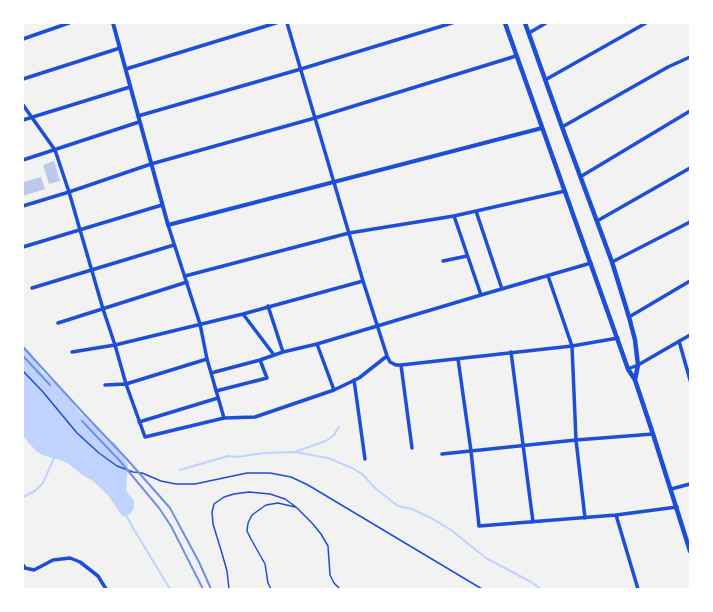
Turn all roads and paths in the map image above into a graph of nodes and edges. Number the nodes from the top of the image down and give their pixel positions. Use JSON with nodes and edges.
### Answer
{"nodes":[{"id":1,"x":69,"y":23,"type":"edge"},
{"id":2,"x":113,"y":23,"type":"edge"},
{"id":3,"x":276,"y":23,"type":"edge"},
{"id":4,"x":287,"y":23,"type":"edge"},
{"id":5,"x":452,"y":23,"type":"edge"},
{"id":6,"x":505,"y":23,"type":"edge"},
{"id":7,"x":525,"y":23,"type":"edge"},
{"id":8,"x":546,"y":23,"type":"edge"},
{"id":9,"x":646,"y":23,"type":"edge"},
{"id":10,"x":529,"y":33,"type":"junction"},
{"id":11,"x":23,"y":39,"type":"edge"},
{"id":12,"x":120,"y":48,"type":"junction"},
{"id":13,"x":516,"y":56,"type":"junction"},
{"id":14,"x":690,"y":56,"type":"edge"},
{"id":15,"x":126,"y":69,"type":"junction"},
{"id":16,"x":301,"y":69,"type":"junction"},
{"id":17,"x":23,"y":79,"type":"edge"},
{"id":18,"x":545,"y":80,"type":"junction"},
{"id":19,"x":130,"y":87,"type":"junction"},
{"id":20,"x":23,"y":105,"type":"edge"},
{"id":21,"x":690,"y":111,"type":"edge"},
{"id":22,"x":138,"y":116,"type":"junction"},
{"id":23,"x":32,"y":117,"type":"junction"},
{"id":24,"x":316,"y":118,"type":"junction"},
{"id":25,"x":23,"y":120,"type":"edge"},
{"id":26,"x":139,"y":122,"type":"junction"},
{"id":27,"x":562,"y":127,"type":"junction"},
{"id":28,"x":542,"y":128,"type":"junction"},
{"id":29,"x":55,"y":150,"type":"junction"},
{"id":30,"x":23,"y":160,"type":"edge"},
{"id":31,"x":151,"y":164,"type":"junction"},
{"id":32,"x":690,"y":168,"type":"edge"},
{"id":33,"x":580,"y":177,"type":"junction"},
{"id":34,"x":334,"y":182,"type":"junction"},
{"id":35,"x":565,"y":191,"type":"junction"},
{"id":36,"x":69,"y":192,"type":"junction"},
{"id":37,"x":162,"y":205,"type":"junction"},
{"id":38,"x":23,"y":206,"type":"edge"},
{"id":39,"x":476,"y":211,"type":"junction"},
{"id":40,"x":454,"y":216,"type":"junction"},
{"id":41,"x":597,"y":221,"type":"junction"},
{"id":42,"x":690,"y":222,"type":"edge"},
{"id":43,"x":168,"y":225,"type":"junction"},
{"id":44,"x":80,"y":231,"type":"junction"},
{"id":45,"x":349,"y":233,"type":"junction"},
{"id":46,"x":174,"y":245,"type":"junction"},
{"id":47,"x":23,"y":247,"type":"edge"},
{"id":48,"x":467,"y":256,"type":"junction"},
{"id":49,"x":443,"y":261,"type":"dead end"},
{"id":50,"x":612,"y":262,"type":"junction"},
{"id":51,"x":591,"y":263,"type":"junction"},
{"id":52,"x":92,"y":270,"type":"junction"},
{"id":53,"x":185,"y":276,"type":"junction"},
{"id":54,"x":548,"y":276,"type":"junction"},
{"id":55,"x":363,"y":281,"type":"junction"},
{"id":56,"x":690,"y":281,"type":"edge"},
{"id":57,"x":187,"y":282,"type":"junction"},
{"id":58,"x":32,"y":288,"type":"dead end"},
{"id":59,"x":502,"y":289,"type":"junction"},
{"id":60,"x":481,"y":295,"type":"junction"},
{"id":61,"x":268,"y":306,"type":"junction"},
{"id":62,"x":103,"y":309,"type":"junction"},
{"id":63,"x":244,"y":314,"type":"junction"},
{"id":64,"x":629,"y":317,"type":"junction"},
{"id":65,"x":58,"y":323,"type":"dead end"},
{"id":66,"x":200,"y":324,"type":"junction"},
{"id":67,"x":377,"y":326,"type":"junction"},
{"id":68,"x":690,"y":335,"type":"edge"},
{"id":69,"x":618,"y":338,"type":"junction"},
{"id":70,"x":679,"y":342,"type":"junction"},
{"id":71,"x":115,"y":344,"type":"junction"},
{"id":72,"x":318,"y":344,"type":"junction"},
{"id":73,"x":572,"y":346,"type":"junction"},
{"id":74,"x":72,"y":352,"type":"dead end"},
{"id":75,"x":283,"y":352,"type":"junction"},
{"id":76,"x":511,"y":352,"type":"junction"},
{"id":77,"x":274,"y":355,"type":"junction"},
{"id":78,"x":387,"y":356,"type":"junction"},
{"id":79,"x":207,"y":359,"type":"junction"},
{"id":80,"x":458,"y":359,"type":"junction"},
{"id":81,"x":260,"y":360,"type":"junction"},
{"id":82,"x":400,"y":365,"type":"junction"},
{"id":83,"x":638,"y":365,"type":"junction"},
{"id":84,"x":628,"y":369,"type":"junction"},
{"id":85,"x":23,"y":371,"type":"edge"},
{"id":86,"x":211,"y":373,"type":"junction"},
{"id":87,"x":354,"y":380,"type":"junction"},
{"id":88,"x":634,"y":380,"type":"junction"},
{"id":89,"x":690,"y":380,"type":"edge"},
{"id":90,"x":105,"y":384,"type":"dead end"},
{"id":91,"x":126,"y":384,"type":"junction"},
{"id":92,"x":334,"y":390,"type":"junction"},
{"id":93,"x":216,"y":391,"type":"junction"},
{"id":94,"x":218,"y":398,"type":"junction"},
{"id":95,"x":224,"y":418,"type":"junction"},
{"id":96,"x":139,"y":422,"type":"junction"},
{"id":97,"x":653,"y":434,"type":"junction"},
{"id":98,"x":576,"y":440,"type":"junction"},
{"id":99,"x":523,"y":446,"type":"junction"},
{"id":100,"x":412,"y":448,"type":"dead end"},
{"id":101,"x":471,"y":451,"type":"junction"},
{"id":102,"x":442,"y":454,"type":"dead end"},
{"id":103,"x":364,"y":460,"type":"dead end"},
{"id":104,"x":690,"y":484,"type":"edge"},
{"id":105,"x":671,"y":489,"type":"junction"},
{"id":106,"x":296,"y":507,"type":"junction"},
{"id":107,"x":676,"y":507,"type":"junction"},
{"id":108,"x":616,"y":515,"type":"junction"},
{"id":109,"x":585,"y":518,"type":"junction"},
{"id":110,"x":533,"y":522,"type":"junction"},
{"id":111,"x":690,"y":551,"type":"edge"},
{"id":112,"x":23,"y":565,"type":"edge"},
{"id":113,"x":106,"y":589,"type":"edge"},
{"id":114,"x":229,"y":589,"type":"edge"},
{"id":115,"x":271,"y":589,"type":"edge"},
{"id":116,"x":340,"y":589,"type":"edge"},
{"id":117,"x":482,"y":589,"type":"edge"},
{"id":118,"x":638,"y":589,"type":"edge"}],
"edges":[{"from":1,"to":11,"type":"street"},
{"from":2,"to":12,"type":"street"},
{"from":3,"to":15,"type":"street"},
{"from":4,"to":16,"type":"street"},
{"from":5,"to":16,"type":"street"},
{"from":6,"to":13,"type":"main road"},
{"from":7,"to":10,"type":"main road"},
{"from":8,"to":10,"type":"street"},
{"from":9,"to":18,"type":"street"},
{"from":10,"to":18,"type":"main road"},
{"from":12,"to":15,"type":"street"},
{"from":12,"to":17,"type":"street"},
{"from":13,"to":24,"type":"street"},
{"from":13,"to":28,"type":"main road"},
{"from":14,"to":27,"type":"street"},
{"from":15,"to":19,"type":"street"},
{"from":16,"to":22,"type":"street"},
{"from":16,"to":24,"type":"street"},
{"from":18,"to":27,"type":"main road"},
{"from":19,"to":22,"type":"street"},
{"from":19,"to":23,"type":"street"},
{"from":20,"to":23,"type":"street"},
{"from":21,"to":33,"type":"street"},
{"from":22,"to":26,"type":"street"},
{"from":23,"to":25,"type":"street"},
{"from":23,"to":29,"type":"street"},
{"from":24,"to":31,"type":"street"},
{"from":24,"to":34,"type":"street"},
{"from":26,"to":29,"type":"street"},
{"from":26,"to":31,"type":"street"},
{"from":27,"to":33,"type":"main road"},
{"from":28,"to":34,"type":"street"},
{"from":28,"to":35,"type":"main road"},
{"from":29,"to":30,"type":"street"},
{"from":29,"to":36,"type":"street"},
{"from":31,"to":36,"type":"street"},
{"from":31,"to":37,"type":"street"},
{"from":32,"to":41,"type":"street"},
{"from":33,"to":41,"type":"main road"},
{"from":34,"to":43,"type":"street"},
{"from":34,"to":45,"type":"street"},
{"from":35,"to":39,"type":"street"},
{"from":35,"to":51,"type":"main road"},
{"from":36,"to":38,"type":"street"},
{"from":36,"to":44,"type":"street"},
{"from":37,"to":43,"type":"street"},
{"from":37,"to":44,"type":"street"},
{"from":39,"to":40,"type":"street"},
{"from":39,"to":59,"type":"street"},
{"from":40,"to":45,"type":"street"},
{"from":40,"to":48,"type":"street"},
{"from":41,"to":50,"type":"main road"},
{"from":42,"to":50,"type":"street"},
{"from":43,"to":46,"type":"street"},
{"from":44,"to":47,"type":"street"},
{"from":44,"to":52,"type":"street"},
{"from":45,"to":53,"type":"street"},
{"from":45,"to":55,"type":"street"},
{"from":46,"to":52,"type":"street"},
{"from":46,"to":53,"type":"street"},
{"from":48,"to":49,"type":"street"},
{"from":48,"to":60,"type":"street"},
{"from":50,"to":64,"type":"main road"},
{"from":51,"to":54,"type":"street"},
{"from":51,"to":69,"type":"main road"},
{"from":52,"to":58,"type":"street"},
{"from":52,"to":62,"type":"street"},
{"from":53,"to":57,"type":"street"},
{"from":54,"to":59,"type":"street"},
{"from":54,"to":73,"type":"street"},
{"from":55,"to":61,"type":"street"},
{"from":55,"to":67,"type":"street"},
{"from":56,"to":64,"type":"street"},
{"from":57,"to":62,"type":"street"},
{"from":57,"to":66,"type":"street"},
{"from":59,"to":60,"type":"street"},
{"from":60,"to":67,"type":"street"},
{"from":61,"to":63,"type":"street"},
{"from":61,"to":75,"type":"street"},
{"from":62,"to":65,"type":"street"},
{"from":62,"to":71,"type":"street"},
{"from":63,"to":66,"type":"street"},
{"from":63,"to":77,"type":"street"},
{"from":64,"to":83,"type":"main road"},
{"from":66,"to":71,"type":"street"},
{"from":66,"to":79,"type":"street"},
{"from":67,"to":72,"type":"street"},
{"from":67,"to":78,"type":"street"},
{"from":68,"to":70,"type":"street"},
{"from":69,"to":73,"type":"street"},
{"from":69,"to":84,"type":"main road"},
{"from":70,"to":83,"type":"street"},
{"from":70,"to":89,"type":"street"},
{"from":71,"to":74,"type":"street"},
{"from":71,"to":91,"type":"street"},
{"from":72,"to":75,"type":"street"},
{"from":72,"to":92,"type":"street"},
{"from":73,"to":76,"type":"street"},
{"from":73,"to":98,"type":"street"},
{"from":75,"to":77,"type":"street"},
{"from":76,"to":80,"type":"street"},
{"from":76,"to":99,"type":"street"},
{"from":77,"to":81,"type":"street"},
{"from":78,"to":82,"type":"street"},
{"from":78,"to":87,"type":"street"},
{"from":79,"to":86,"type":"street"},
{"from":79,"to":91,"type":"street"},
{"from":80,"to":82,"type":"street"},
{"from":80,"to":101,"type":"street"},
{"from":81,"to":86,"type":"street"},
{"from":81,"to":93,"type":"street"},
{"from":82,"to":100,"type":"street"},
{"from":83,"to":84,"type":"street"},
{"from":83,"to":88,"type":"main road"},
{"from":84,"to":88,"type":"main road"},
{"from":85,"to":117,"type":"lane"},
{"from":86,"to":93,"type":"street"},
{"from":87,"to":92,"type":"street"},
{"from":87,"to":103,"type":"street"},
{"from":88,"to":97,"type":"main road"},
{"from":90,"to":91,"type":"street"},
{"from":91,"to":96,"type":"street"},
{"from":92,"to":95,"type":"street"},
{"from":93,"to":94,"type":"street"},
{"from":94,"to":95,"type":"street"},
{"from":94,"to":96,"type":"street"},
{"from":95,"to":96,"type":"street"},
{"from":97,"to":98,"type":"street"},
{"from":97,"to":105,"type":"main road"},
{"from":98,"to":99,"type":"street"},
{"from":98,"to":109,"type":"street"},
{"from":99,"to":101,"type":"street"},
{"from":99,"to":110,"type":"street"},
{"from":101,"to":102,"type":"street"},
{"from":101,"to":110,"type":"street"},
{"from":104,"to":105,"type":"street"},
{"from":105,"to":107,"type":"main road"},
{"from":106,"to":114,"type":"path"},
{"from":106,"to":115,"type":"path"},
{"from":106,"to":116,"type":"path"},
{"from":107,"to":108,"type":"street"},
{"from":107,"to":111,"type":"main road"},
{"from":108,"to":109,"type":"street"},
{"from":108,"to":118,"type":"street"},
{"from":109,"to":110,"type":"street"},
{"from":112,"to":113,"type":"street"}]}
